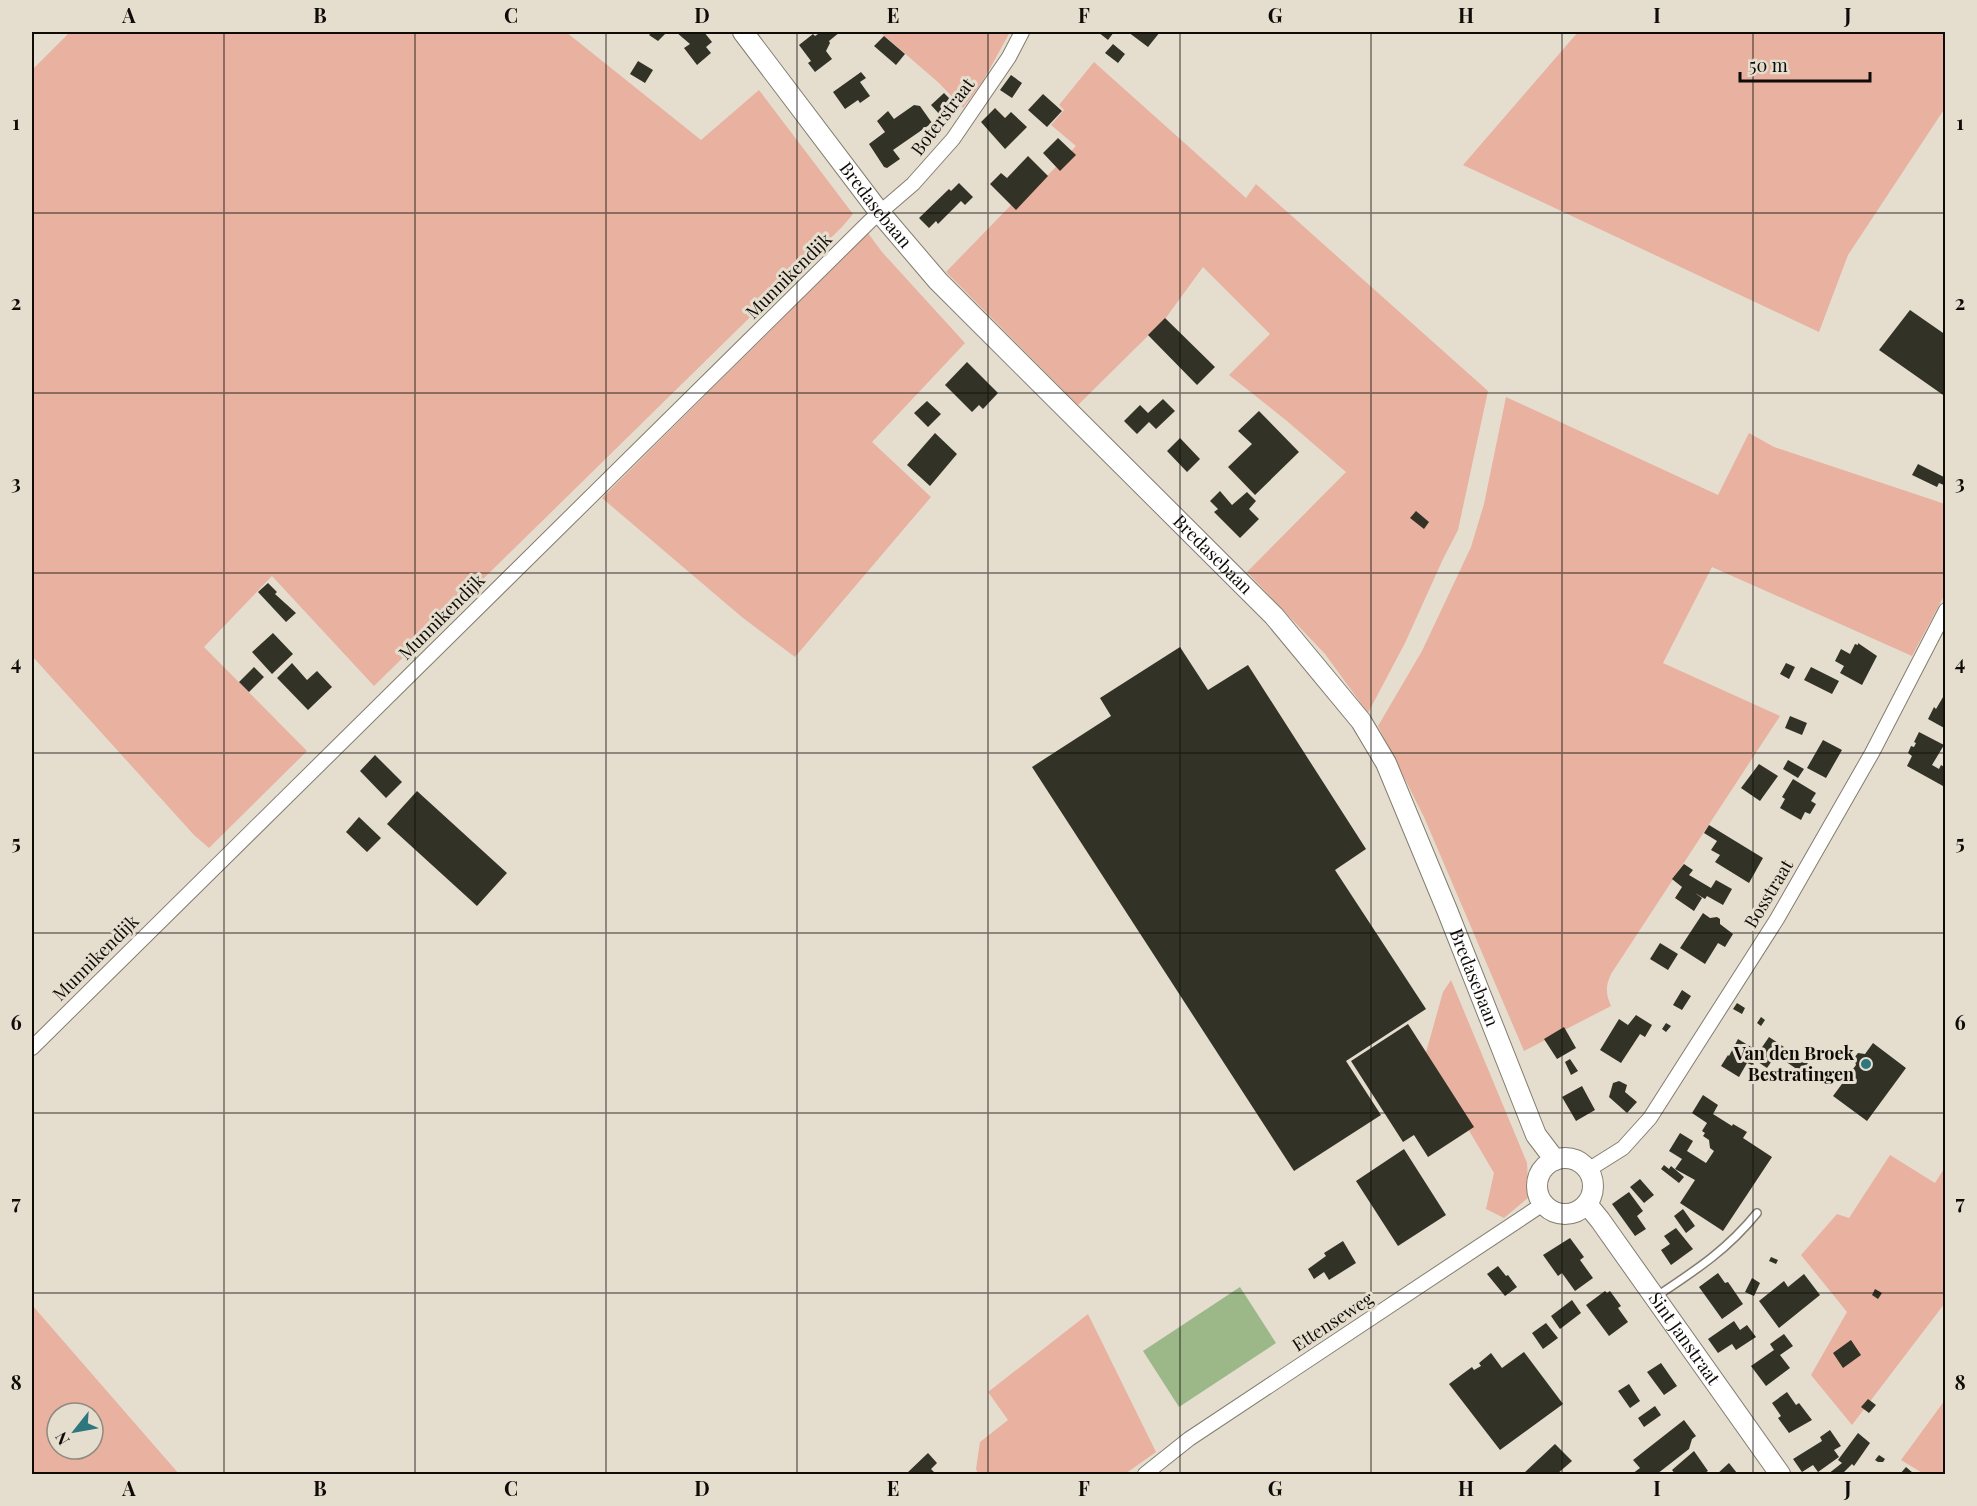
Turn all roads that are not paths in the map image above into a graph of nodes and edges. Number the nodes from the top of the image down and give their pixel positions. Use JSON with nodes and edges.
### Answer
{"nodes":[{"id":1,"x":744,"y":32,"type":"edge"},
{"id":2,"x":1022,"y":32,"type":"edge"},
{"id":3,"x":880,"y":213,"type":"junction"},
{"id":4,"x":1946,"y":610,"type":"edge"},
{"id":5,"x":32,"y":1048,"type":"edge"},
{"id":6,"x":1554,"y":1160,"type":"junction"},
{"id":7,"x":1588,"y":1170,"type":"junction"},
{"id":8,"x":1544,"y":1204,"type":"junction"},
{"id":9,"x":1587,"y":1204,"type":"junction"},
{"id":10,"x":1757,"y":1213,"type":"dead end"},
{"id":11,"x":1654,"y":1297,"type":"junction"},
{"id":12,"x":1145,"y":1474,"type":"edge"},
{"id":13,"x":1780,"y":1474,"type":"edge"}],
"edges":[{"from":1,"to":3,"type":"street","name":"Bredasebaan"},
{"from":2,"to":3,"type":"street","name":"Boterstraat"},
{"from":3,"to":5,"type":"street","name":"Munnikendijk"},
{"from":3,"to":6,"type":"street","name":"Bredasebaan"},
{"from":4,"to":7,"type":"street","name":"Bosstraat"},
{"from":6,"to":7,"type":"street"},
{"from":6,"to":8,"type":"street"},
{"from":7,"to":9,"type":"street"},
{"from":8,"to":9,"type":"street"},
{"from":8,"to":12,"type":"street","name":"Ettenseweg"},
{"from":9,"to":11,"type":"street","name":"Sint Janstraat"},
{"from":10,"to":11,"type":"lane"},
{"from":11,"to":13,"type":"street","name":"Sint Janstraat"}]}
